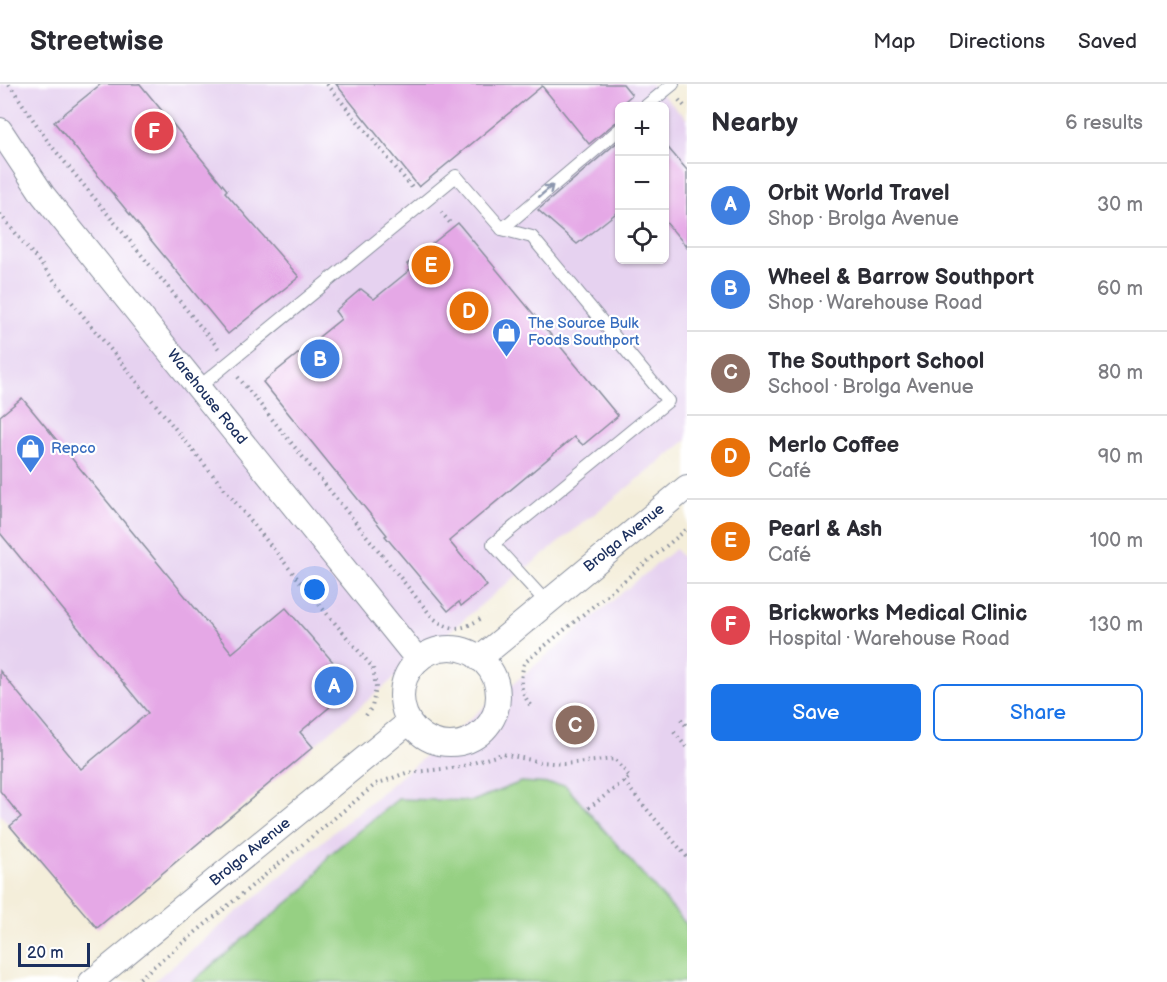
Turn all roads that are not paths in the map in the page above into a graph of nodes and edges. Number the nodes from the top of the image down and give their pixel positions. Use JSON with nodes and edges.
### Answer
{"nodes":[{"id":1,"x":673,"y":84,"type":"edge"},
{"id":2,"x":651,"y":102,"type":"edge"},
{"id":3,"x":0,"y":130,"type":"edge"},
{"id":4,"x":615,"y":133,"type":"edge"},
{"id":5,"x":501,"y":229,"type":"junction"},
{"id":6,"x":199,"y":387,"type":"junction"},
{"id":7,"x":687,"y":487,"type":"edge"},
{"id":8,"x":546,"y":602,"type":"junction"},
{"id":9,"x":479,"y":659,"type":"junction"},
{"id":10,"x":418,"y":660,"type":"junction"},
{"id":11,"x":409,"y":722,"type":"junction"},
{"id":12,"x":91,"y":982,"type":"edge"}],
"edges":[{"from":1,"to":2,"type":"lane"},
{"from":3,"to":6,"type":"street","name":"Warehouse Road"},
{"from":5,"to":4,"type":"lane","one_way":true},
{"from":5,"to":6,"type":"lane"},
{"from":5,"to":8,"type":"lane"},
{"from":6,"to":10,"type":"street","name":"Warehouse Road"},
{"from":7,"to":8,"type":"street","name":"Brolga Avenue"},
{"from":8,"to":9,"type":"street","name":"Brolga Avenue"},
{"from":9,"to":10,"type":"street"},
{"from":9,"to":11,"type":"street"},
{"from":10,"to":11,"type":"street"},
{"from":11,"to":12,"type":"street","name":"Brolga Avenue"}]}
